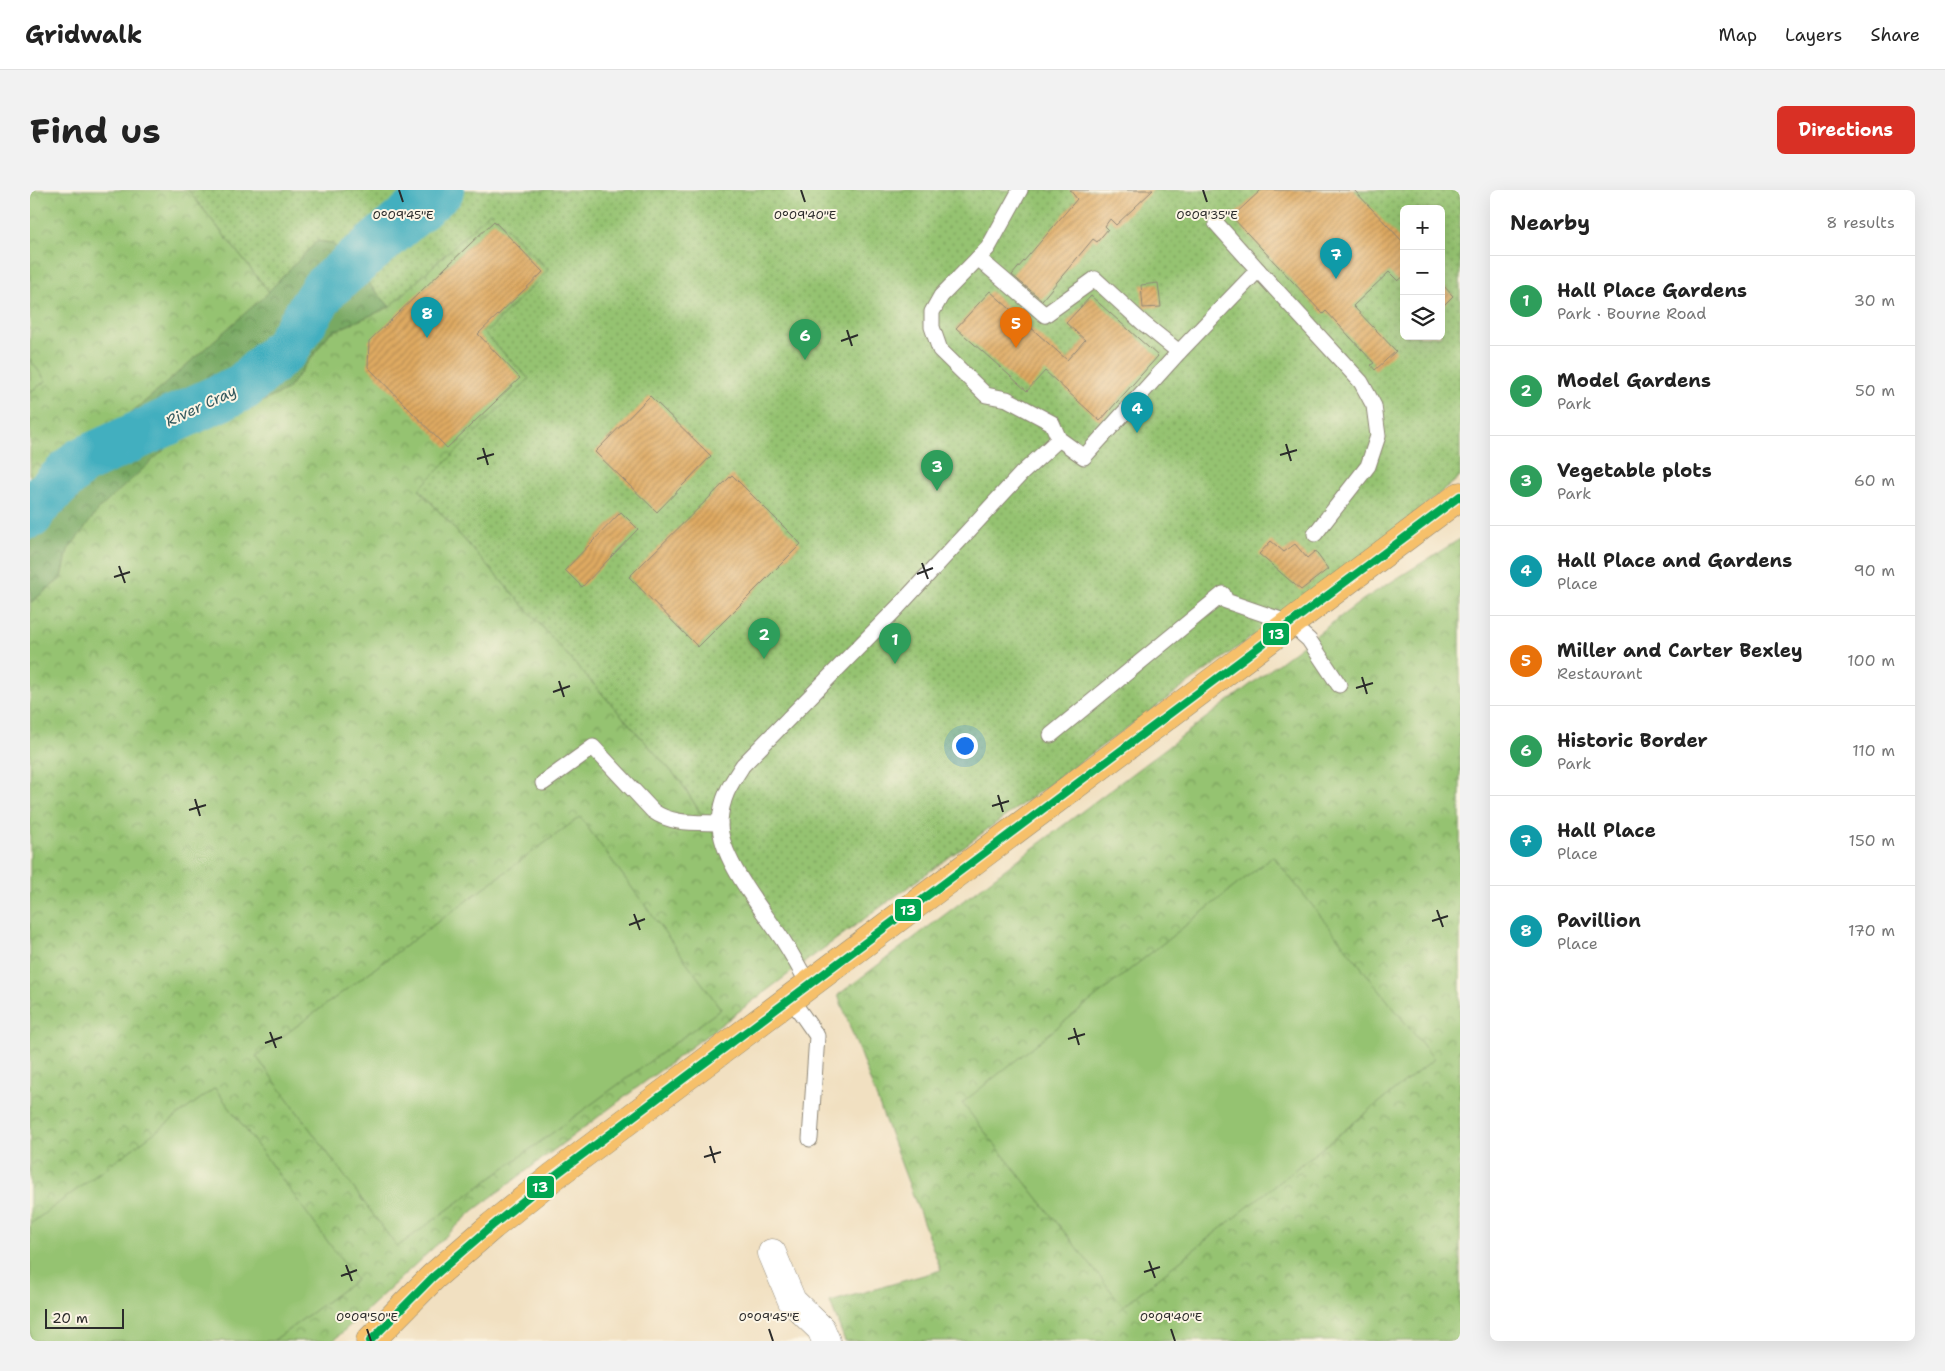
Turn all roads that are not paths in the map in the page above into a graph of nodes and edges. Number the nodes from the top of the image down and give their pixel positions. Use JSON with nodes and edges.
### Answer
{"nodes":[{"id":1,"x":1020,"y":190,"type":"edge"},
{"id":2,"x":1216,"y":223,"type":"dead end"},
{"id":3,"x":978,"y":258,"type":"junction"},
{"id":4,"x":1258,"y":270,"type":"junction"},
{"id":5,"x":1179,"y":352,"type":"junction"},
{"id":6,"x":1059,"y":439,"type":"junction"},
{"id":7,"x":1460,"y":496,"type":"edge"},
{"id":8,"x":1315,"y":534,"type":"dead end"},
{"id":9,"x":1290,"y":624,"type":"junction"},
{"id":10,"x":1339,"y":685,"type":"dead end"},
{"id":11,"x":1051,"y":735,"type":"dead end"},
{"id":12,"x":543,"y":783,"type":"dead end"},
{"id":13,"x":720,"y":823,"type":"junction"},
{"id":14,"x":800,"y":992,"type":"junction"},
{"id":15,"x":810,"y":1138,"type":"dead end"},
{"id":16,"x":772,"y":1253,"type":"dead end"},
{"id":17,"x":370,"y":1341,"type":"edge"},
{"id":18,"x":826,"y":1341,"type":"edge"}],
"edges":[{"from":1,"to":3,"type":"lane"},
{"from":2,"to":4,"type":"lane"},
{"from":3,"to":5,"type":"lane"},
{"from":3,"to":6,"type":"lane"},
{"from":4,"to":5,"type":"lane"},
{"from":4,"to":8,"type":"lane"},
{"from":5,"to":6,"type":"lane"},
{"from":6,"to":13,"type":"lane"},
{"from":7,"to":9,"type":"main road"},
{"from":9,"to":10,"type":"lane"},
{"from":9,"to":11,"type":"lane"},
{"from":9,"to":14,"type":"main road"},
{"from":12,"to":13,"type":"lane"},
{"from":13,"to":14,"type":"lane"},
{"from":14,"to":15,"type":"lane"},
{"from":14,"to":17,"type":"main road"},
{"from":16,"to":18,"type":"street"}]}
